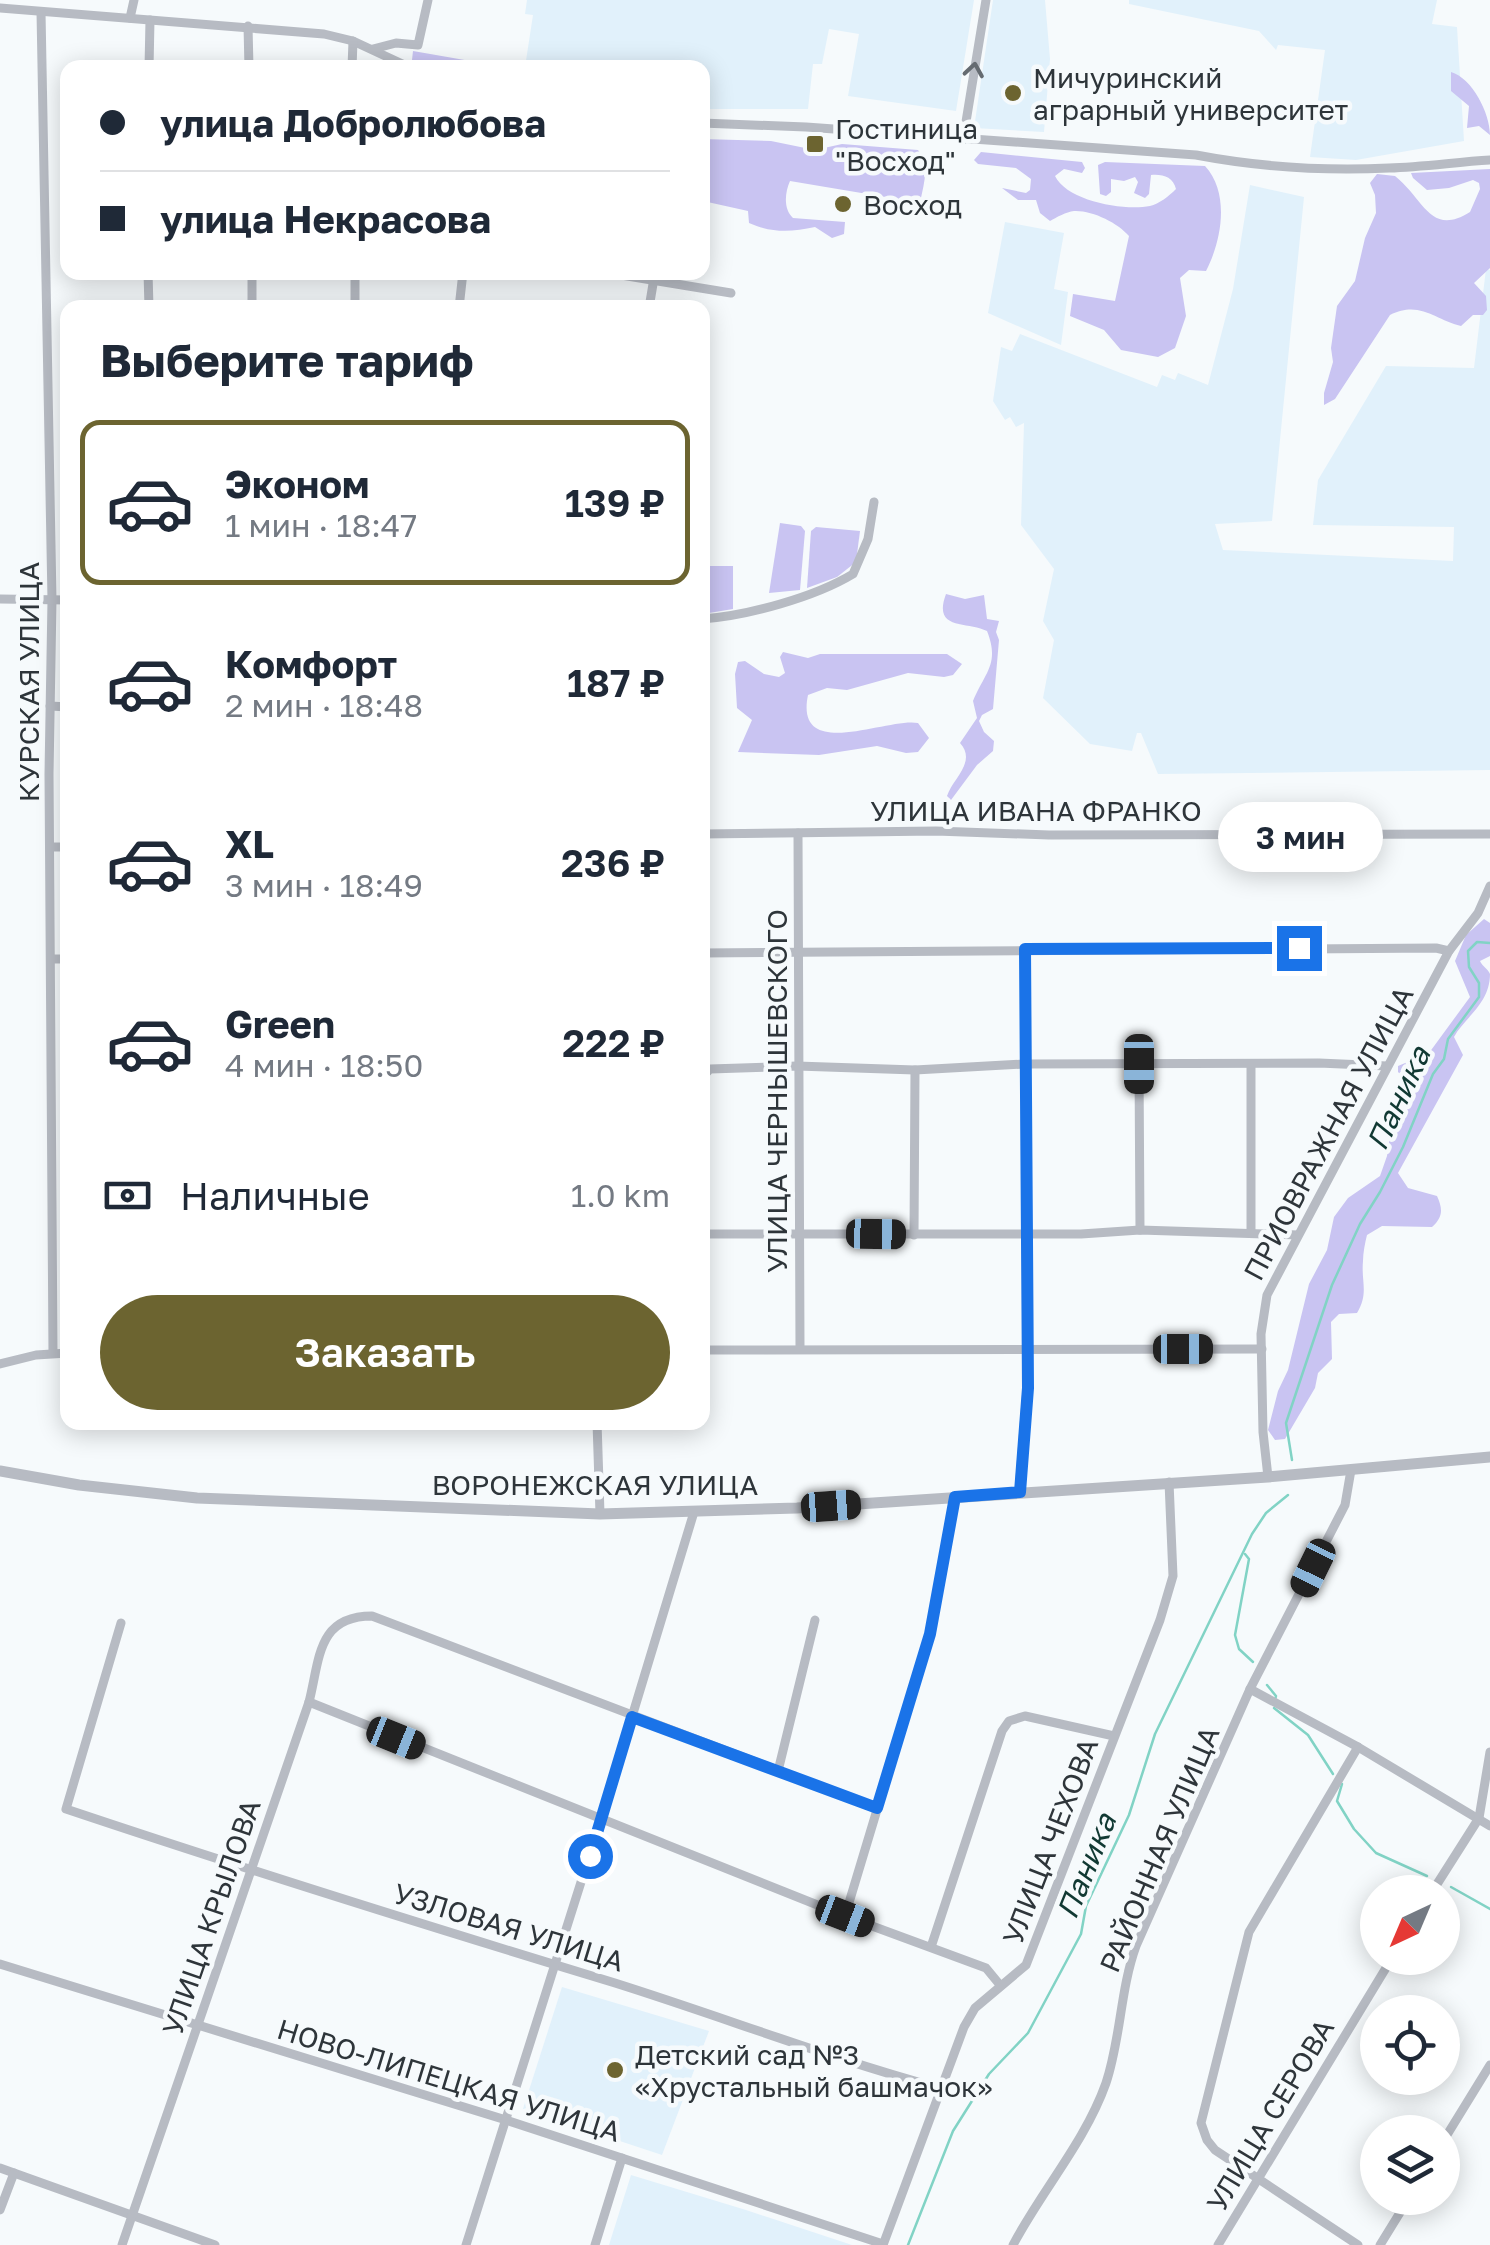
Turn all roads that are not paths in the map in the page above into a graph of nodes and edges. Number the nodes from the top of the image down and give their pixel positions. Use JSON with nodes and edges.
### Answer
{"nodes":[{"id":1,"x":134,"y":0,"type":"edge"},
{"id":2,"x":428,"y":0,"type":"edge"},
{"id":3,"x":986,"y":0,"type":"edge"},
{"id":4,"x":0,"y":8,"type":"edge"},
{"id":5,"x":41,"y":12,"type":"junction"},
{"id":6,"x":130,"y":18,"type":"junction"},
{"id":7,"x":150,"y":20,"type":"junction"},
{"id":8,"x":248,"y":26,"type":"junction"},
{"id":9,"x":353,"y":41,"type":"junction"},
{"id":10,"x":373,"y":49,"type":"junction"},
{"id":11,"x":149,"y":60,"type":"edge"},
{"id":12,"x":248,"y":60,"type":"edge"},
{"id":13,"x":352,"y":60,"type":"edge"},
{"id":14,"x":396,"y":60,"type":"edge"},
{"id":15,"x":710,"y":123,"type":"edge"},
{"id":16,"x":963,"y":140,"type":"junction"},
{"id":17,"x":1490,"y":160,"type":"edge"},
{"id":18,"x":668,"y":280,"type":"edge"},
{"id":19,"x":731,"y":293,"type":"dead end"},
{"id":20,"x":874,"y":502,"type":"dead end"},
{"id":21,"x":0,"y":599,"type":"edge"},
{"id":22,"x":52,"y":600,"type":"junction"},
{"id":23,"x":60,"y":600,"type":"edge"},
{"id":24,"x":710,"y":619,"type":"edge"},
{"id":25,"x":50,"y":706,"type":"junction"},
{"id":26,"x":60,"y":706,"type":"edge"},
{"id":27,"x":798,"y":833,"type":"junction"},
{"id":28,"x":710,"y":834,"type":"edge"},
{"id":29,"x":1490,"y":834,"type":"edge"},
{"id":30,"x":60,"y":846,"type":"edge"},
{"id":31,"x":50,"y":847,"type":"junction"},
{"id":32,"x":1490,"y":886,"type":"edge"},
{"id":33,"x":1025,"y":949,"type":"junction"},
{"id":34,"x":1449,"y":952,"type":"junction"},
{"id":35,"x":710,"y":954,"type":"edge"},
{"id":36,"x":799,"y":954,"type":"junction"},
{"id":37,"x":60,"y":958,"type":"edge"},
{"id":38,"x":51,"y":959,"type":"junction"},
{"id":39,"x":1024,"y":1064,"type":"junction"},
{"id":40,"x":1139,"y":1064,"type":"junction"},
{"id":41,"x":797,"y":1066,"type":"junction"},
{"id":42,"x":1250,"y":1066,"type":"junction"},
{"id":43,"x":1387,"y":1066,"type":"junction"},
{"id":44,"x":710,"y":1069,"type":"edge"},
{"id":45,"x":915,"y":1070,"type":"junction"},
{"id":46,"x":1140,"y":1230,"type":"junction"},
{"id":47,"x":1251,"y":1232,"type":"junction"},
{"id":48,"x":799,"y":1233,"type":"junction"},
{"id":49,"x":710,"y":1234,"type":"edge"},
{"id":50,"x":1026,"y":1234,"type":"junction"},
{"id":51,"x":914,"y":1235,"type":"junction"},
{"id":52,"x":1298,"y":1235,"type":"junction"},
{"id":53,"x":800,"y":1348,"type":"junction"},
{"id":54,"x":1026,"y":1348,"type":"junction"},
{"id":55,"x":1262,"y":1349,"type":"junction"},
{"id":56,"x":710,"y":1350,"type":"edge"},
{"id":57,"x":53,"y":1353,"type":"junction"},
{"id":58,"x":60,"y":1353,"type":"edge"},
{"id":59,"x":0,"y":1364,"type":"edge"},
{"id":60,"x":596,"y":1430,"type":"edge"},
{"id":61,"x":1490,"y":1457,"type":"edge"},
{"id":62,"x":0,"y":1470,"type":"edge"},
{"id":63,"x":1351,"y":1470,"type":"junction"},
{"id":64,"x":1268,"y":1477,"type":"junction"},
{"id":65,"x":1169,"y":1482,"type":"junction"},
{"id":66,"x":1020,"y":1492,"type":"junction"},
{"id":67,"x":955,"y":1497,"type":"junction"},
{"id":68,"x":694,"y":1512,"type":"junction"},
{"id":69,"x":600,"y":1514,"type":"junction"},
{"id":70,"x":815,"y":1620,"type":"dead end"},
{"id":71,"x":121,"y":1623,"type":"dead end"},
{"id":72,"x":1250,"y":1689,"type":"junction"},
{"id":73,"x":308,"y":1702,"type":"junction"},
{"id":74,"x":632,"y":1717,"type":"junction"},
{"id":75,"x":1114,"y":1736,"type":"junction"},
{"id":76,"x":1358,"y":1746,"type":"junction"},
{"id":77,"x":1490,"y":1752,"type":"edge"},
{"id":78,"x":778,"y":1771,"type":"junction"},
{"id":79,"x":877,"y":1808,"type":"junction"},
{"id":80,"x":1478,"y":1818,"type":"junction"},
{"id":81,"x":602,"y":1819,"type":"junction"},
{"id":82,"x":1490,"y":1826,"type":"edge"},
{"id":83,"x":251,"y":1871,"type":"junction"},
{"id":84,"x":1443,"y":1875,"type":"edge"},
{"id":85,"x":845,"y":1916,"type":"junction"},
{"id":86,"x":931,"y":1948,"type":"junction"},
{"id":87,"x":0,"y":1964,"type":"edge"},
{"id":88,"x":554,"y":1966,"type":"junction"},
{"id":89,"x":1382,"y":1975,"type":"edge"},
{"id":90,"x":1000,"y":1985,"type":"junction"},
{"id":91,"x":196,"y":2026,"type":"junction"},
{"id":92,"x":1490,"y":2064,"type":"edge"},
{"id":93,"x":939,"y":2088,"type":"junction"},
{"id":94,"x":1459,"y":2115,"type":"edge"},
{"id":95,"x":506,"y":2120,"type":"junction"},
{"id":96,"x":622,"y":2158,"type":"junction"},
{"id":97,"x":0,"y":2168,"type":"edge"},
{"id":98,"x":14,"y":2173,"type":"junction"},
{"id":99,"x":1258,"y":2180,"type":"junction"},
{"id":100,"x":0,"y":2210,"type":"edge"},
{"id":101,"x":133,"y":2214,"type":"junction"},
{"id":102,"x":1399,"y":2215,"type":"edge"},
{"id":103,"x":122,"y":2245,"type":"edge"},
{"id":104,"x":215,"y":2245,"type":"edge"},
{"id":105,"x":466,"y":2245,"type":"edge"},
{"id":106,"x":595,"y":2245,"type":"edge"},
{"id":107,"x":883,"y":2245,"type":"edge"},
{"id":108,"x":1014,"y":2245,"type":"edge"},
{"id":109,"x":1218,"y":2245,"type":"edge"},
{"id":110,"x":1358,"y":2245,"type":"edge"},
{"id":111,"x":1380,"y":2245,"type":"edge"}],
"edges":[{"from":1,"to":6,"type":"street"},
{"from":2,"to":10,"type":"street"},
{"from":16,"to":3,"type":"street","one_way":true},
{"from":4,"to":5,"type":"street"},
{"from":5,"to":6,"type":"street"},
{"from":5,"to":22,"type":"street","name":"КУРСКАЯ УЛИЦА"},
{"from":6,"to":7,"type":"street"},
{"from":7,"to":8,"type":"street"},
{"from":7,"to":11,"type":"street"},
{"from":8,"to":9,"type":"street"},
{"from":8,"to":12,"type":"street"},
{"from":9,"to":10,"type":"street"},
{"from":9,"to":13,"type":"street"},
{"from":10,"to":14,"type":"street"},
{"from":15,"to":16,"type":"street"},
{"from":16,"to":17,"type":"street"},
{"from":18,"to":19,"type":"street"},
{"from":20,"to":24,"type":"street"},
{"from":21,"to":22,"type":"street"},
{"from":22,"to":23,"type":"street"},
{"from":22,"to":25,"type":"street","name":"КУРСКАЯ УЛИЦА"},
{"from":25,"to":26,"type":"street"},
{"from":25,"to":31,"type":"street","name":"КУРСКАЯ УЛИЦА"},
{"from":27,"to":28,"type":"street","name":"УЛИЦА ИВАНА ФРАНКО"},
{"from":27,"to":29,"type":"street","name":"УЛИЦА ИВАНА ФРАНКО"},
{"from":27,"to":36,"type":"street","name":"УЛИЦА ЧЕРНЫШЕВСКОГО"},
{"from":30,"to":31,"type":"street"},
{"from":31,"to":38,"type":"street","name":"КУРСКАЯ УЛИЦА"},
{"from":32,"to":34,"type":"street","name":"ПРИОВРАЖНАЯ УЛИЦА"},
{"from":33,"to":34,"type":"street"},
{"from":33,"to":36,"type":"street"},
{"from":33,"to":39,"type":"street"},
{"from":34,"to":43,"type":"street","name":"ПРИОВРАЖНАЯ УЛИЦА"},
{"from":35,"to":36,"type":"street"},
{"from":36,"to":41,"type":"street","name":"УЛИЦА ЧЕРНЫШЕВСКОГО"},
{"from":37,"to":38,"type":"street"},
{"from":38,"to":57,"type":"street","name":"КУРСКАЯ УЛИЦА"},
{"from":39,"to":40,"type":"street"},
{"from":39,"to":45,"type":"street"},
{"from":39,"to":50,"type":"street"},
{"from":40,"to":42,"type":"street"},
{"from":40,"to":46,"type":"street"},
{"from":41,"to":44,"type":"street"},
{"from":41,"to":45,"type":"street"},
{"from":41,"to":48,"type":"street","name":"УЛИЦА ЧЕРНЫШЕВСКОГО"},
{"from":42,"to":43,"type":"street"},
{"from":42,"to":47,"type":"street"},
{"from":43,"to":52,"type":"street","name":"ПРИОВРАЖНАЯ УЛИЦА"},
{"from":45,"to":51,"type":"street"},
{"from":46,"to":47,"type":"street"},
{"from":46,"to":50,"type":"street"},
{"from":47,"to":52,"type":"street"},
{"from":48,"to":49,"type":"street"},
{"from":48,"to":51,"type":"street"},
{"from":48,"to":53,"type":"street","name":"УЛИЦА ЧЕРНЫШЕВСКОГО"},
{"from":50,"to":51,"type":"street"},
{"from":50,"to":54,"type":"street"},
{"from":52,"to":55,"type":"street","name":"ПРИОВРАЖНАЯ УЛИЦА"},
{"from":53,"to":54,"type":"street"},
{"from":53,"to":56,"type":"street"},
{"from":54,"to":55,"type":"street"},
{"from":54,"to":66,"type":"street"},
{"from":55,"to":64,"type":"street","name":"ПРИОВРАЖНАЯ УЛИЦА"},
{"from":57,"to":58,"type":"street"},
{"from":57,"to":59,"type":"street"},
{"from":60,"to":69,"type":"street"},
{"from":61,"to":63,"type":"street","name":"ВОРОНЕЖСКАЯ УЛИЦА"},
{"from":62,"to":69,"type":"street","name":"ВОРОНЕЖСКАЯ УЛИЦА"},
{"from":63,"to":64,"type":"street","name":"ВОРОНЕЖСКАЯ УЛИЦА"},
{"from":63,"to":72,"type":"street","name":"РАЙОННАЯ УЛИЦА"},
{"from":64,"to":65,"type":"street","name":"ВОРОНЕЖСКАЯ УЛИЦА"},
{"from":65,"to":66,"type":"street","name":"ВОРОНЕЖСКАЯ УЛИЦА"},
{"from":65,"to":75,"type":"street","name":"УЛИЦА ЧЕХОВА"},
{"from":66,"to":67,"type":"street","name":"ВОРОНЕЖСКАЯ УЛИЦА"},
{"from":67,"to":68,"type":"street","name":"ВОРОНЕЖСКАЯ УЛИЦА"},
{"from":67,"to":79,"type":"street"},
{"from":68,"to":69,"type":"street","name":"ВОРОНЕЖСКАЯ УЛИЦА"},
{"from":68,"to":74,"type":"street"},
{"from":70,"to":78,"type":"street"},
{"from":71,"to":83,"type":"street","name":"УЗЛОВАЯ УЛИЦА"},
{"from":72,"to":76,"type":"street"},
{"from":72,"to":108,"type":"street","name":"РАЙОННАЯ УЛИЦА"},
{"from":73,"to":74,"type":"street","name":"УЛИЦА КРЫЛОВА"},
{"from":73,"to":81,"type":"street"},
{"from":73,"to":83,"type":"street","name":"УЛИЦА КРЫЛОВА"},
{"from":74,"to":78,"type":"street"},
{"from":74,"to":81,"type":"street"},
{"from":75,"to":86,"type":"street"},
{"from":75,"to":90,"type":"street","name":"УЛИЦА ЧЕХОВА"},
{"from":76,"to":80,"type":"street"},
{"from":76,"to":99,"type":"street"},
{"from":77,"to":80,"type":"street"},
{"from":78,"to":79,"type":"street"},
{"from":79,"to":85,"type":"street"},
{"from":80,"to":82,"type":"street"},
{"from":80,"to":84,"type":"street"},
{"from":81,"to":85,"type":"street"},
{"from":81,"to":88,"type":"street"},
{"from":83,"to":88,"type":"street","name":"УЗЛОВАЯ УЛИЦА"},
{"from":83,"to":91,"type":"street","name":"УЛИЦА КРЫЛОВА"},
{"from":85,"to":86,"type":"street"},
{"from":86,"to":90,"type":"street"},
{"from":87,"to":91,"type":"street","name":"НОВО-ЛИПЕЦКАЯ УЛИЦА"},
{"from":88,"to":93,"type":"street","name":"УЗЛОВАЯ УЛИЦА"},
{"from":88,"to":95,"type":"street"},
{"from":89,"to":99,"type":"street","name":"УЛИЦА СЕРОВА"},
{"from":90,"to":93,"type":"street","name":"УЛИЦА ЧЕХОВА"},
{"from":91,"to":95,"type":"street","name":"НОВО-ЛИПЕЦКАЯ УЛИЦА"},
{"from":91,"to":101,"type":"street","name":"УЛИЦА КРЫЛОВА"},
{"from":92,"to":94,"type":"street"},
{"from":93,"to":107,"type":"street","name":"УЛИЦА ЧЕХОВА"},
{"from":95,"to":96,"type":"street","name":"НОВО-ЛИПЕЦКАЯ УЛИЦА"},
{"from":95,"to":105,"type":"street"},
{"from":96,"to":106,"type":"street"},
{"from":96,"to":107,"type":"street","name":"НОВО-ЛИПЕЦКАЯ УЛИЦА"},
{"from":97,"to":98,"type":"street"},
{"from":98,"to":100,"type":"street"},
{"from":98,"to":101,"type":"street"},
{"from":99,"to":109,"type":"street","name":"УЛИЦА СЕРОВА"},
{"from":99,"to":110,"type":"street"},
{"from":101,"to":103,"type":"street","name":"УЛИЦА КРЫЛОВА"},
{"from":101,"to":104,"type":"street"},
{"from":102,"to":111,"type":"street"}]}
